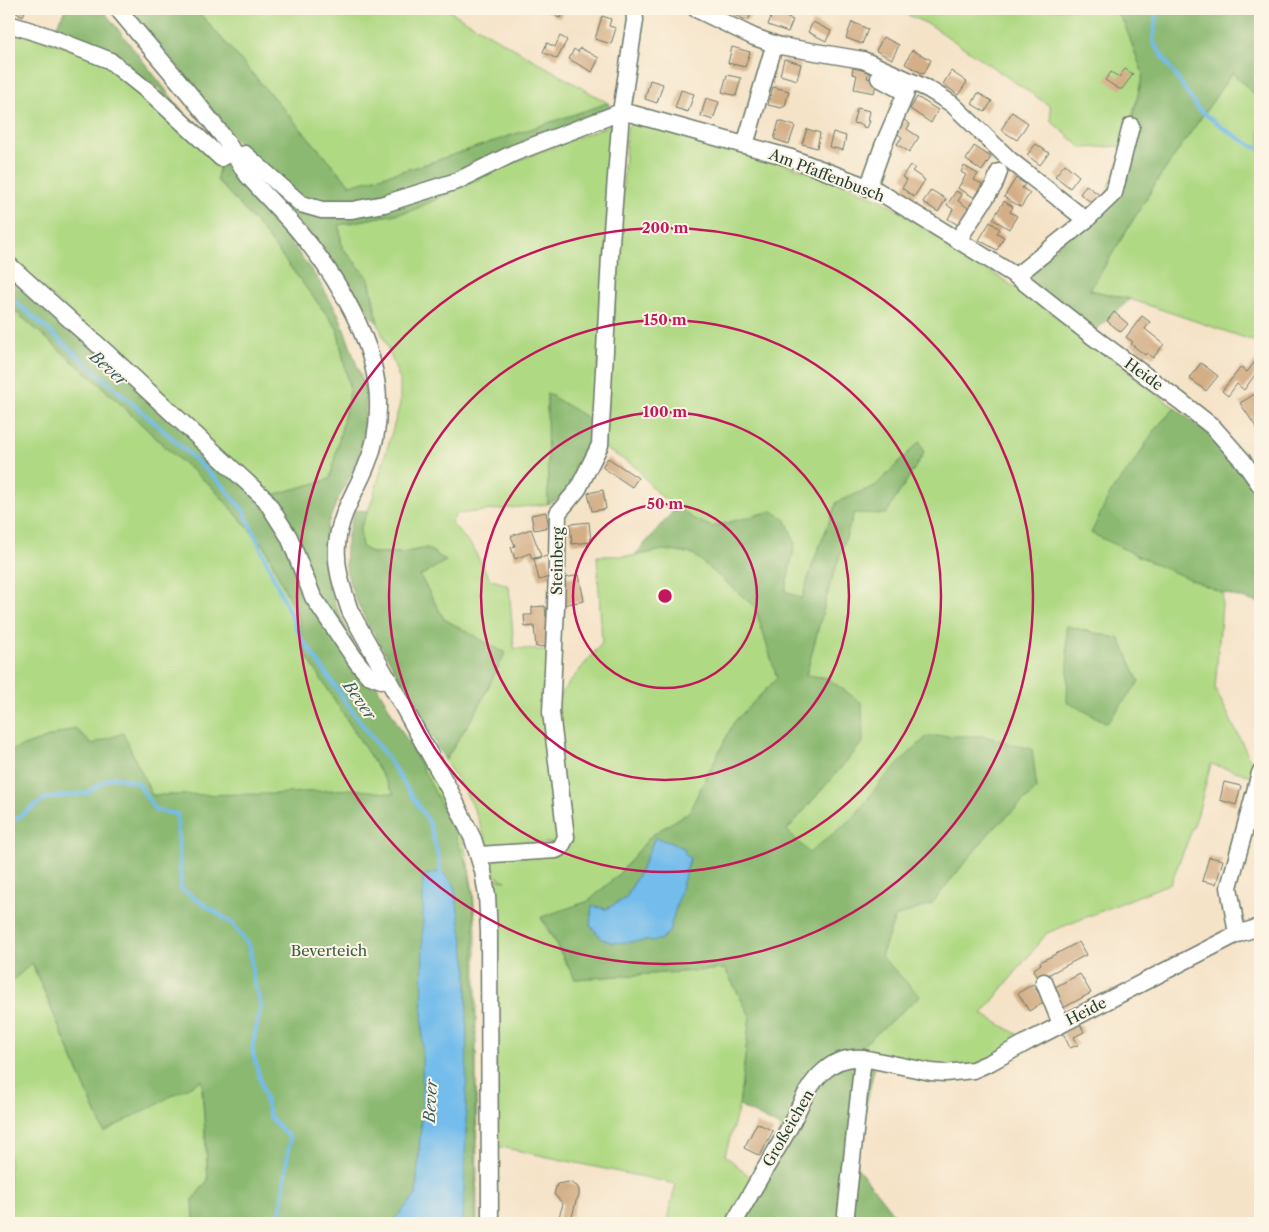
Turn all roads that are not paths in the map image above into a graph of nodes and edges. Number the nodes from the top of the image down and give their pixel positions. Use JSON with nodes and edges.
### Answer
{"nodes":[{"id":1,"x":118,"y":9,"type":"edge"},
{"id":2,"x":634,"y":9,"type":"edge"},
{"id":3,"x":696,"y":9,"type":"edge"},
{"id":4,"x":9,"y":24,"type":"edge"},
{"id":5,"x":772,"y":53,"type":"dead end"},
{"id":6,"x":880,"y":78,"type":"dead end"},
{"id":7,"x":621,"y":112,"type":"junction"},
{"id":8,"x":1131,"y":126,"type":"dead end"},
{"id":9,"x":745,"y":145,"type":"junction"},
{"id":10,"x":234,"y":154,"type":"junction"},
{"id":11,"x":999,"y":172,"type":"dead end"},
{"id":12,"x":868,"y":188,"type":"junction"},
{"id":13,"x":1086,"y":220,"type":"junction"},
{"id":14,"x":958,"y":240,"type":"junction"},
{"id":15,"x":9,"y":264,"type":"edge"},
{"id":16,"x":1016,"y":276,"type":"junction"},
{"id":17,"x":1260,"y":485,"type":"edge"},
{"id":18,"x":388,"y":678,"type":"junction"},
{"id":19,"x":1260,"y":773,"type":"edge"},
{"id":20,"x":479,"y":855,"type":"junction"},
{"id":21,"x":1260,"y":927,"type":"edge"},
{"id":22,"x":1237,"y":934,"type":"junction"},
{"id":23,"x":1044,"y":982,"type":"dead end"},
{"id":24,"x":1061,"y":1024,"type":"junction"},
{"id":25,"x":863,"y":1058,"type":"junction"},
{"id":26,"x":931,"y":1072,"type":"joint"},
{"id":27,"x":490,"y":1223,"type":"edge"},
{"id":28,"x":734,"y":1223,"type":"edge"},
{"id":29,"x":845,"y":1223,"type":"edge"}],
"edges":[{"from":1,"to":10,"type":"street"},
{"from":2,"to":7,"type":"street","name":"Steinberg"},
{"from":3,"to":13,"type":"street"},
{"from":4,"to":10,"type":"street"},
{"from":5,"to":9,"type":"street"},
{"from":6,"to":12,"type":"street"},
{"from":7,"to":9,"type":"street","name":"Am Pfaffenbusch"},
{"from":7,"to":10,"type":"street"},
{"from":7,"to":20,"type":"street","name":"Steinberg"},
{"from":8,"to":13,"type":"street"},
{"from":9,"to":12,"type":"street","name":"Am Pfaffenbusch"},
{"from":10,"to":18,"type":"street"},
{"from":11,"to":14,"type":"street"},
{"from":12,"to":14,"type":"street","name":"Am Pfaffenbusch"},
{"from":13,"to":16,"type":"street"},
{"from":14,"to":16,"type":"street","name":"Am Pfaffenbusch"},
{"from":15,"to":18,"type":"street"},
{"from":16,"to":17,"type":"street","name":"Heide"},
{"from":18,"to":20,"type":"street"},
{"from":19,"to":22,"type":"street"},
{"from":20,"to":27,"type":"street"},
{"from":21,"to":22,"type":"street","name":"Heide"},
{"from":22,"to":24,"type":"street","name":"Heide"},
{"from":23,"to":24,"type":"street"},
{"from":24,"to":26,"type":"street","name":"Heide"},
{"from":25,"to":26,"type":"street","name":"Großeichen"},
{"from":25,"to":28,"type":"street","name":"Großeichen"},
{"from":25,"to":29,"type":"street"}]}
